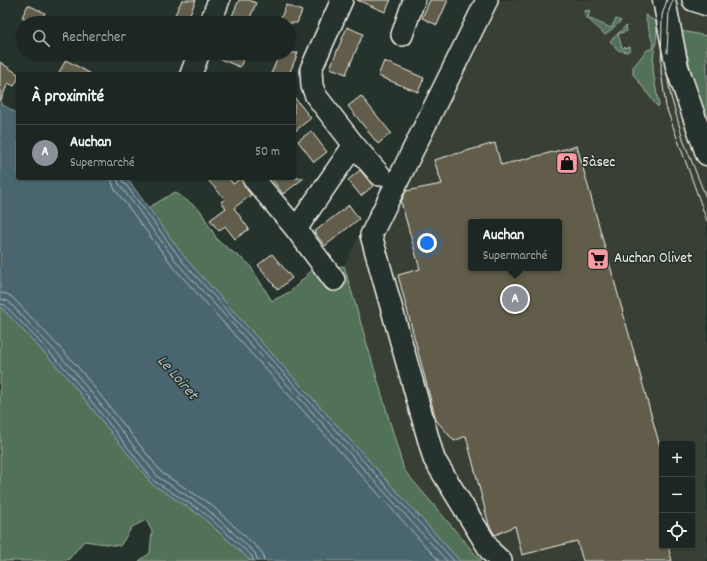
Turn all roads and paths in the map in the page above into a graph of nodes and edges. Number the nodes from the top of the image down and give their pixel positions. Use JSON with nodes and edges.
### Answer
{"nodes":[{"id":1,"x":219,"y":0,"type":"edge"},
{"id":2,"x":342,"y":0,"type":"edge"},
{"id":3,"x":414,"y":0,"type":"edge"},
{"id":4,"x":487,"y":0,"type":"edge"},
{"id":5,"x":664,"y":0,"type":"edge"},
{"id":6,"x":693,"y":0,"type":"edge"},
{"id":7,"x":707,"y":5,"type":"edge"},
{"id":8,"x":213,"y":16,"type":"edge"},
{"id":9,"x":402,"y":35,"type":"dead end"},
{"id":10,"x":196,"y":60,"type":"edge"},
{"id":11,"x":192,"y":72,"type":"edge"},
{"id":12,"x":354,"y":145,"type":"junction"},
{"id":13,"x":707,"y":154,"type":"edge"},
{"id":14,"x":380,"y":175,"type":"dead end"},
{"id":15,"x":255,"y":180,"type":"edge"},
{"id":16,"x":296,"y":229,"type":"junction"},
{"id":17,"x":334,"y":280,"type":"dead end"},
{"id":18,"x":501,"y":561,"type":"edge"}],
"edges":[{"from":1,"to":8,"type":"street"},
{"from":2,"to":12,"type":"street"},
{"from":3,"to":9,"type":"street"},
{"from":4,"to":18,"type":"street"},
{"from":5,"to":13,"type":"main road"},
{"from":6,"to":7,"type":"street"},
{"from":10,"to":11,"type":"street"},
{"from":12,"to":14,"type":"street"},
{"from":12,"to":16,"type":"street"},
{"from":15,"to":16,"type":"street"},
{"from":16,"to":17,"type":"street"}]}
